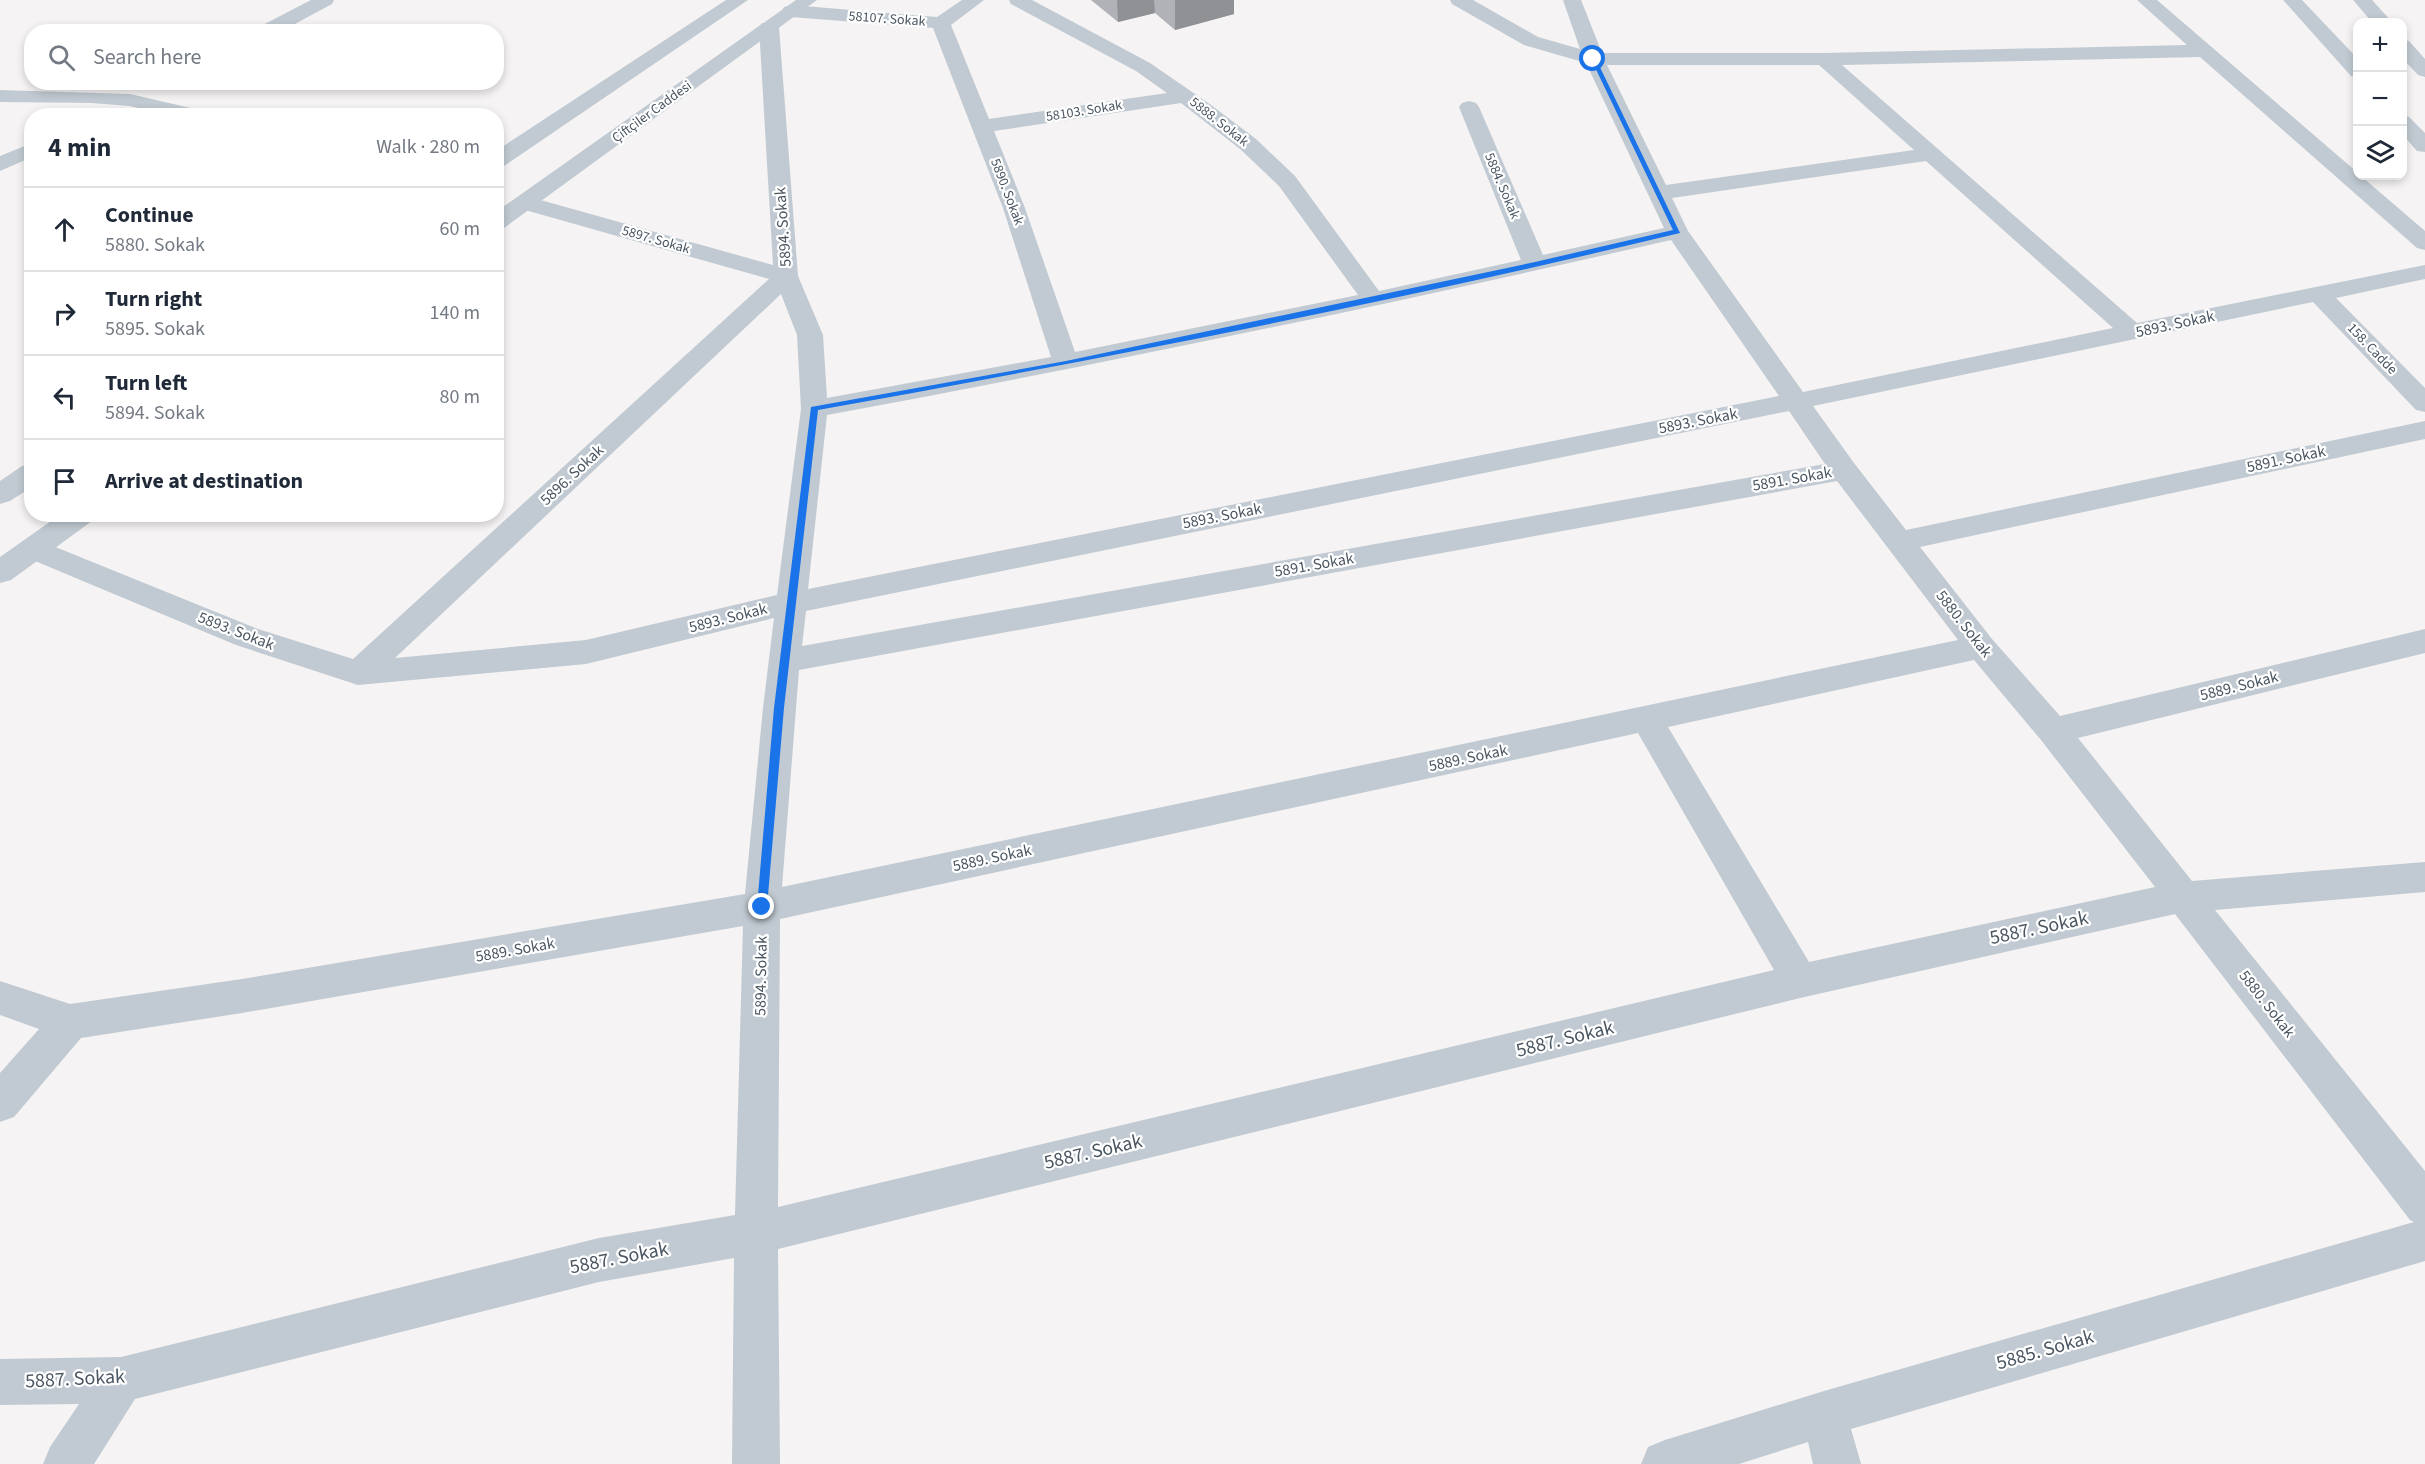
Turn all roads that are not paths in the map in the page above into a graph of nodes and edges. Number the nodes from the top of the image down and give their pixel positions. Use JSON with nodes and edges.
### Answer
{"nodes":[{"id":1,"x":325,"y":0,"type":"edge"},
{"id":2,"x":739,"y":0,"type":"edge"},
{"id":3,"x":975,"y":0,"type":"edge"},
{"id":4,"x":1018,"y":0,"type":"edge"},
{"id":5,"x":1459,"y":0,"type":"edge"},
{"id":6,"x":1572,"y":0,"type":"edge"},
{"id":7,"x":2146,"y":0,"type":"edge"},
{"id":8,"x":2292,"y":0,"type":"edge"},
{"id":9,"x":2362,"y":0,"type":"edge"},
{"id":10,"x":789,"y":13,"type":"edge"},
{"id":11,"x":2378,"y":18,"type":"edge"},
{"id":12,"x":941,"y":23,"type":"junction"},
{"id":13,"x":279,"y":24,"type":"edge"},
{"id":14,"x":2407,"y":50,"type":"edge"},
{"id":15,"x":2205,"y":51,"type":"junction"},
{"id":16,"x":1593,"y":59,"type":"junction"},
{"id":17,"x":1824,"y":60,"type":"junction"},
{"id":18,"x":2353,"y":67,"type":"edge"},
{"id":19,"x":2425,"y":71,"type":"edge"},
{"id":20,"x":150,"y":90,"type":"edge"},
{"id":21,"x":0,"y":96,"type":"edge"},
{"id":22,"x":1185,"y":96,"type":"junction"},
{"id":23,"x":130,"y":100,"type":"junction"},
{"id":24,"x":1469,"y":107,"type":"dead end"},
{"id":25,"x":116,"y":108,"type":"edge"},
{"id":26,"x":166,"y":108,"type":"edge"},
{"id":27,"x":982,"y":126,"type":"junction"},
{"id":28,"x":2407,"y":126,"type":"edge"},
{"id":29,"x":2425,"y":146,"type":"edge"},
{"id":30,"x":24,"y":153,"type":"edge"},
{"id":31,"x":1931,"y":154,"type":"junction"},
{"id":32,"x":504,"y":156,"type":"edge"},
{"id":33,"x":0,"y":164,"type":"edge"},
{"id":34,"x":1659,"y":193,"type":"junction"},
{"id":35,"x":526,"y":204,"type":"junction"},
{"id":36,"x":504,"y":218,"type":"edge"},
{"id":37,"x":1677,"y":231,"type":"junction"},
{"id":38,"x":2425,"y":243,"type":"edge"},
{"id":39,"x":1535,"y":265,"type":"junction"},
{"id":40,"x":2425,"y":273,"type":"edge"},
{"id":41,"x":786,"y":276,"type":"junction"},
{"id":42,"x":2319,"y":294,"type":"junction"},
{"id":43,"x":1373,"y":299,"type":"junction"},
{"id":44,"x":2133,"y":333,"type":"junction"},
{"id":45,"x":1066,"y":363,"type":"junction"},
{"id":46,"x":1798,"y":401,"type":"junction"},
{"id":47,"x":2425,"y":404,"type":"edge"},
{"id":48,"x":814,"y":409,"type":"junction"},
{"id":49,"x":2425,"y":430,"type":"edge"},
{"id":50,"x":1844,"y":470,"type":"junction"},
{"id":51,"x":24,"y":478,"type":"edge"},
{"id":52,"x":0,"y":494,"type":"edge"},
{"id":53,"x":70,"y":522,"type":"edge"},
{"id":54,"x":1900,"y":541,"type":"junction"},
{"id":55,"x":33,"y":549,"type":"junction"},
{"id":56,"x":0,"y":572,"type":"edge"},
{"id":57,"x":791,"y":603,"type":"junction"},
{"id":58,"x":2425,"y":641,"type":"edge"},
{"id":59,"x":1981,"y":647,"type":"junction"},
{"id":60,"x":784,"y":661,"type":"junction"},
{"id":61,"x":358,"y":673,"type":"junction"},
{"id":62,"x":1647,"y":720,"type":"junction"},
{"id":63,"x":2053,"y":731,"type":"junction"},
{"id":64,"x":2425,"y":877,"type":"edge"},
{"id":65,"x":2183,"y":897,"type":"junction"},
{"id":66,"x":762,"y":907,"type":"junction"},
{"id":67,"x":1800,"y":981,"type":"junction"},
{"id":68,"x":0,"y":998,"type":"edge"},
{"id":69,"x":70,"y":1022,"type":"junction"},
{"id":70,"x":0,"y":1103,"type":"edge"},
{"id":71,"x":2425,"y":1204,"type":"edge"},
{"id":72,"x":756,"y":1233,"type":"junction"},
{"id":73,"x":2425,"y":1240,"type":"edge"},
{"id":74,"x":121,"y":1380,"type":"junction"},
{"id":75,"x":0,"y":1382,"type":"edge"},
{"id":76,"x":1824,"y":1414,"type":"junction"},
{"id":77,"x":67,"y":1464,"type":"edge"},
{"id":78,"x":756,"y":1464,"type":"edge"},
{"id":79,"x":1665,"y":1464,"type":"edge"},
{"id":80,"x":1837,"y":1464,"type":"edge"}],
"edges":[{"from":1,"to":13,"type":"street"},
{"from":2,"to":32,"type":"street"},
{"from":3,"to":12,"type":"street","name":"58107. Sokak"},
{"from":4,"to":22,"type":"street","name":"5888. Sokak"},
{"from":5,"to":16,"type":"street"},
{"from":6,"to":16,"type":"street","name":"5880. Sokak"},
{"from":7,"to":15,"type":"street"},
{"from":8,"to":18,"type":"street"},
{"from":9,"to":11,"type":"street"},
{"from":10,"to":12,"type":"street","name":"58107. Sokak"},
{"from":10,"to":35,"type":"street","name":"Çiftçiler Caddesi"},
{"from":10,"to":41,"type":"street","name":"5894. Sokak"},
{"from":12,"to":27,"type":"street","name":"5890. Sokak"},
{"from":14,"to":19,"type":"street"},
{"from":15,"to":17,"type":"street"},
{"from":15,"to":38,"type":"street"},
{"from":16,"to":17,"type":"street"},
{"from":16,"to":34,"type":"street","name":"5880. Sokak"},
{"from":17,"to":31,"type":"street"},
{"from":20,"to":23,"type":"street"},
{"from":21,"to":23,"type":"street"},
{"from":22,"to":27,"type":"street","name":"58103. Sokak"},
{"from":22,"to":43,"type":"street","name":"5888. Sokak"},
{"from":23,"to":25,"type":"street"},
{"from":23,"to":26,"type":"street"},
{"from":24,"to":39,"type":"street","name":"5884. Sokak"},
{"from":27,"to":45,"type":"street","name":"5890. Sokak"},
{"from":28,"to":29,"type":"street"},
{"from":30,"to":33,"type":"street"},
{"from":31,"to":34,"type":"street"},
{"from":31,"to":44,"type":"street"},
{"from":34,"to":37,"type":"street","name":"5880. Sokak"},
{"from":35,"to":36,"type":"street","name":"Çiftçiler Caddesi"},
{"from":35,"to":41,"type":"street","name":"5897. Sokak"},
{"from":37,"to":39,"type":"street"},
{"from":37,"to":46,"type":"street","name":"5880. Sokak"},
{"from":39,"to":43,"type":"street"},
{"from":40,"to":42,"type":"street","name":"5893. Sokak"},
{"from":41,"to":48,"type":"street","name":"5894. Sokak"},
{"from":41,"to":61,"type":"street","name":"5896. Sokak"},
{"from":42,"to":44,"type":"street","name":"5893. Sokak"},
{"from":42,"to":47,"type":"street","name":"158. Cadde"},
{"from":43,"to":45,"type":"street"},
{"from":44,"to":46,"type":"street","name":"5893. Sokak"},
{"from":45,"to":48,"type":"street"},
{"from":46,"to":50,"type":"street","name":"5880. Sokak"},
{"from":46,"to":57,"type":"street","name":"5893. Sokak"},
{"from":48,"to":57,"type":"street","name":"5894. Sokak"},
{"from":49,"to":54,"type":"street","name":"5891. Sokak"},
{"from":50,"to":54,"type":"street","name":"5880. Sokak"},
{"from":50,"to":60,"type":"street","name":"5891. Sokak"},
{"from":51,"to":52,"type":"street"},
{"from":53,"to":55,"type":"street"},
{"from":54,"to":59,"type":"street","name":"5880. Sokak"},
{"from":55,"to":56,"type":"street"},
{"from":55,"to":61,"type":"street","name":"5893. Sokak"},
{"from":57,"to":60,"type":"street","name":"5894. Sokak"},
{"from":57,"to":61,"type":"street","name":"5893. Sokak"},
{"from":58,"to":63,"type":"street","name":"5889. Sokak"},
{"from":59,"to":62,"type":"street","name":"5889. Sokak"},
{"from":59,"to":63,"type":"street","name":"5880. Sokak"},
{"from":60,"to":66,"type":"street","name":"5894. Sokak"},
{"from":62,"to":66,"type":"street","name":"5889. Sokak"},
{"from":62,"to":67,"type":"street"},
{"from":63,"to":65,"type":"street","name":"5880. Sokak"},
{"from":64,"to":65,"type":"street","name":"5887. Sokak"},
{"from":65,"to":67,"type":"street","name":"5887. Sokak"},
{"from":65,"to":71,"type":"street","name":"5880. Sokak"},
{"from":66,"to":69,"type":"street","name":"5889. Sokak"},
{"from":66,"to":72,"type":"street","name":"5894. Sokak"},
{"from":67,"to":72,"type":"street","name":"5887. Sokak"},
{"from":68,"to":69,"type":"street","name":"5889. Sokak"},
{"from":69,"to":70,"type":"street"},
{"from":72,"to":74,"type":"street","name":"5887. Sokak"},
{"from":72,"to":78,"type":"street","name":"5894. Sokak"},
{"from":73,"to":76,"type":"street","name":"5885. Sokak"},
{"from":74,"to":75,"type":"street","name":"5887. Sokak"},
{"from":74,"to":77,"type":"street"},
{"from":76,"to":79,"type":"street","name":"5885. Sokak"},
{"from":76,"to":80,"type":"street"}]}
